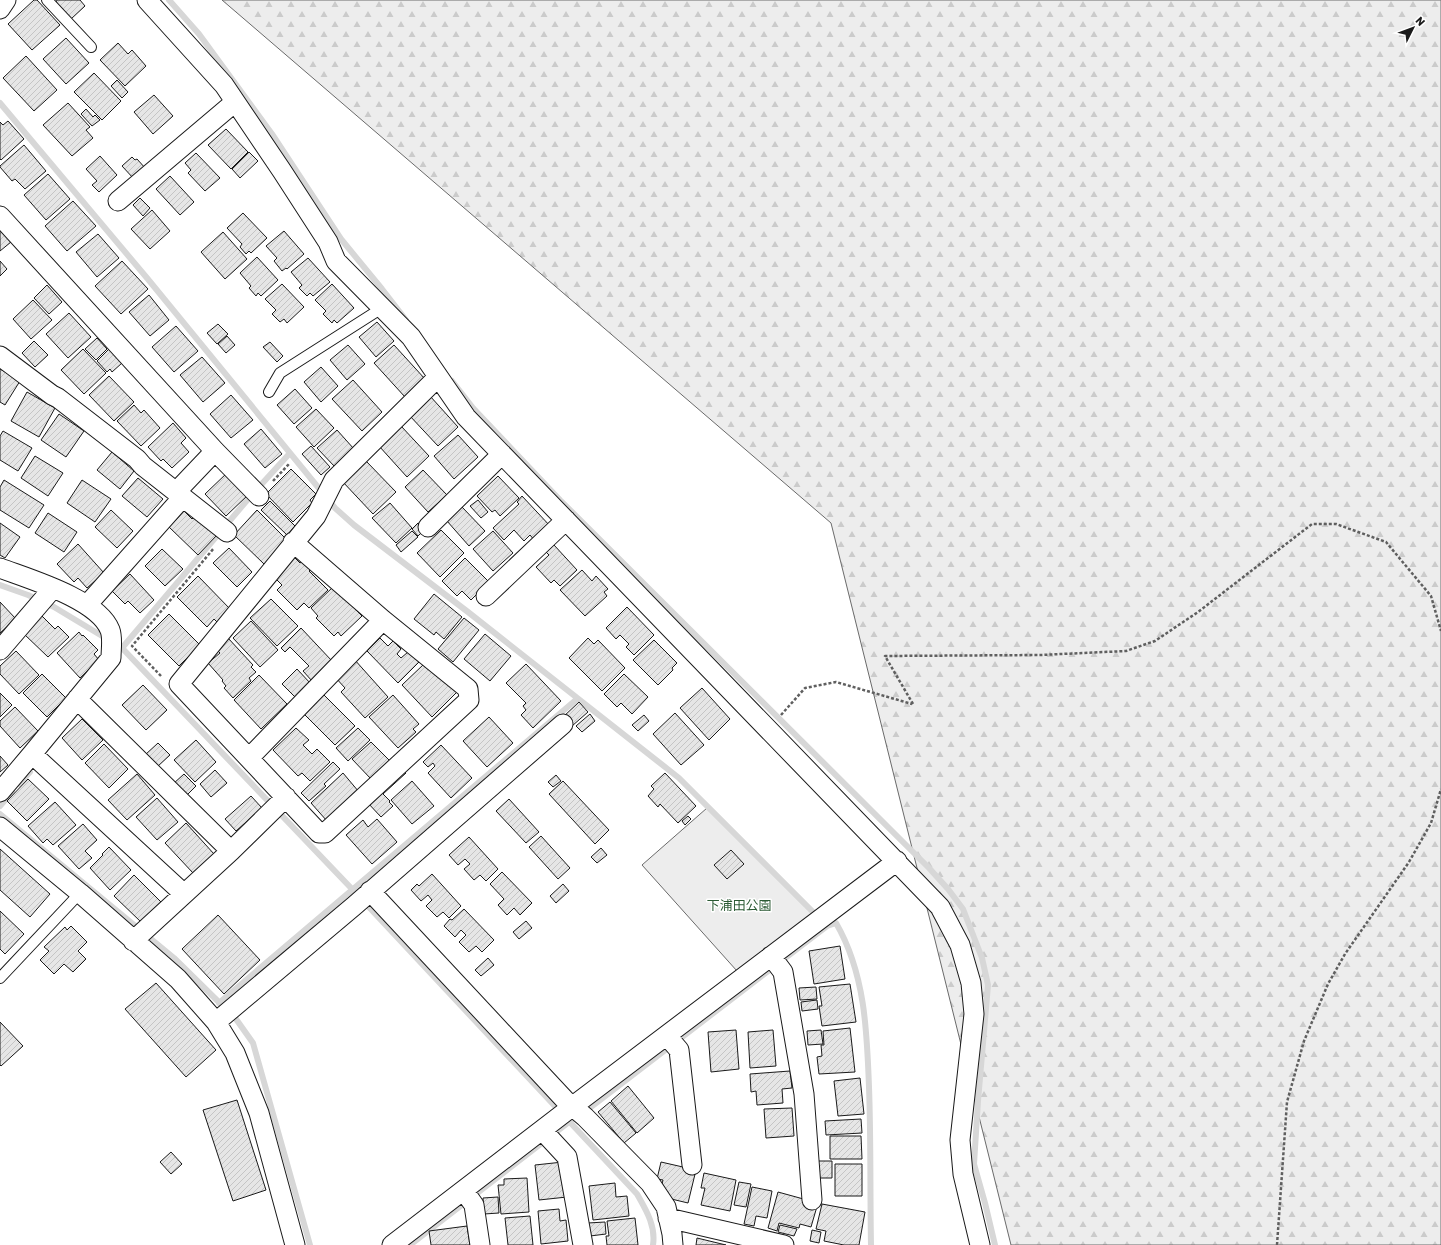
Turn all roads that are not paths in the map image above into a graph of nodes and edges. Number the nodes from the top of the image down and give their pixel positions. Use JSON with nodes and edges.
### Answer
{"nodes":[{"id":1,"x":6,"y":0,"type":"edge"},
{"id":2,"x":47,"y":0,"type":"edge"},
{"id":3,"x":147,"y":0,"type":"edge"},
{"id":4,"x":0,"y":9,"type":"edge"},
{"id":5,"x":91,"y":47,"type":"dead end"},
{"id":6,"x":235,"y":102,"type":"junction"},
{"id":7,"x":118,"y":201,"type":"dead end"},
{"id":8,"x":0,"y":216,"type":"edge"},
{"id":9,"x":382,"y":308,"type":"junction"},
{"id":10,"x":0,"y":356,"type":"edge"},
{"id":11,"x":438,"y":377,"type":"junction"},
{"id":12,"x":269,"y":392,"type":"dead end"},
{"id":13,"x":215,"y":451,"type":"junction"},
{"id":14,"x":502,"y":454,"type":"junction"},
{"id":15,"x":180,"y":490,"type":"junction"},
{"id":16,"x":256,"y":493,"type":"road end"},
{"id":17,"x":566,"y":520,"type":"junction"},
{"id":18,"x":428,"y":527,"type":"dead end"},
{"id":19,"x":224,"y":530,"type":"road end"},
{"id":20,"x":293,"y":542,"type":"junction"},
{"id":21,"x":0,"y":568,"type":"edge"},
{"id":22,"x":45,"y":596,"type":"junction"},
{"id":23,"x":486,"y":596,"type":"dead end"},
{"id":24,"x":87,"y":605,"type":"junction"},
{"id":25,"x":383,"y":620,"type":"junction"},
{"id":26,"x":0,"y":650,"type":"edge"},
{"id":27,"x":77,"y":699,"type":"junction"},
{"id":28,"x":563,"y":724,"type":"dead end"},
{"id":29,"x":32,"y":754,"type":"junction"},
{"id":30,"x":249,"y":758,"type":"junction"},
{"id":31,"x":0,"y":792,"type":"edge"},
{"id":32,"x":279,"y":804,"type":"junction"},
{"id":33,"x":0,"y":827,"type":"edge"},
{"id":34,"x":231,"y":850,"type":"junction"},
{"id":35,"x":896,"y":861,"type":"junction"},
{"id":36,"x":80,"y":893,"type":"junction"},
{"id":37,"x":184,"y":894,"type":"junction"},
{"id":38,"x":364,"y":897,"type":"junction"},
{"id":39,"x":139,"y":935,"type":"junction"},
{"id":40,"x":775,"y":961,"type":"junction"},
{"id":41,"x":0,"y":978,"type":"edge"},
{"id":42,"x":224,"y":1015,"type":"junction"},
{"id":43,"x":671,"y":1041,"type":"junction"},
{"id":44,"x":573,"y":1112,"type":"junction"},
{"id":45,"x":546,"y":1135,"type":"junction"},
{"id":46,"x":692,"y":1165,"type":"dead end"},
{"id":47,"x":468,"y":1196,"type":"junction"},
{"id":48,"x":812,"y":1200,"type":"dead end"},
{"id":49,"x":668,"y":1218,"type":"junction"},
{"id":50,"x":296,"y":1245,"type":"edge"},
{"id":51,"x":392,"y":1245,"type":"edge"},
{"id":52,"x":480,"y":1245,"type":"edge"},
{"id":53,"x":583,"y":1245,"type":"edge"},
{"id":54,"x":673,"y":1245,"type":"edge"},
{"id":55,"x":784,"y":1245,"type":"edge"},
{"id":56,"x":980,"y":1245,"type":"edge"}],
"edges":[{"from":1,"to":4,"type":"street"},
{"from":2,"to":5,"type":"lane"},
{"from":3,"to":6,"type":"street"},
{"from":6,"to":7,"type":"street"},
{"from":6,"to":9,"type":"street"},
{"from":8,"to":13,"type":"street"},
{"from":9,"to":11,"type":"street"},
{"from":9,"to":12,"type":"lane"},
{"from":10,"to":15,"type":"street"},
{"from":11,"to":14,"type":"street"},
{"from":11,"to":20,"type":"street"},
{"from":13,"to":15,"type":"street"},
{"from":13,"to":16,"type":"street"},
{"from":14,"to":17,"type":"street"},
{"from":14,"to":18,"type":"street"},
{"from":15,"to":19,"type":"street"},
{"from":15,"to":24,"type":"street"},
{"from":17,"to":23,"type":"street"},
{"from":17,"to":35,"type":"street"},
{"from":20,"to":25,"type":"street"},
{"from":20,"to":30,"type":"street"},
{"from":21,"to":22,"type":"street"},
{"from":22,"to":24,"type":"street"},
{"from":22,"to":26,"type":"street"},
{"from":24,"to":27,"type":"street"},
{"from":25,"to":30,"type":"street"},
{"from":25,"to":32,"type":"street"},
{"from":27,"to":29,"type":"street"},
{"from":27,"to":34,"type":"street"},
{"from":28,"to":38,"type":"street"},
{"from":29,"to":31,"type":"street"},
{"from":29,"to":37,"type":"street"},
{"from":30,"to":32,"type":"street"},
{"from":32,"to":34,"type":"street"},
{"from":33,"to":36,"type":"street"},
{"from":34,"to":37,"type":"street"},
{"from":35,"to":40,"type":"street"},
{"from":35,"to":56,"type":"street"},
{"from":36,"to":39,"type":"street"},
{"from":36,"to":41,"type":"lane"},
{"from":37,"to":39,"type":"street"},
{"from":38,"to":42,"type":"street"},
{"from":38,"to":44,"type":"street"},
{"from":39,"to":42,"type":"street"},
{"from":40,"to":43,"type":"street"},
{"from":40,"to":48,"type":"street"},
{"from":42,"to":50,"type":"street"},
{"from":43,"to":44,"type":"street"},
{"from":43,"to":46,"type":"street"},
{"from":44,"to":45,"type":"street"},
{"from":44,"to":49,"type":"street"},
{"from":45,"to":47,"type":"street"},
{"from":45,"to":53,"type":"street"},
{"from":47,"to":51,"type":"street"},
{"from":47,"to":52,"type":"street"},
{"from":49,"to":54,"type":"street"},
{"from":49,"to":55,"type":"street"}]}
